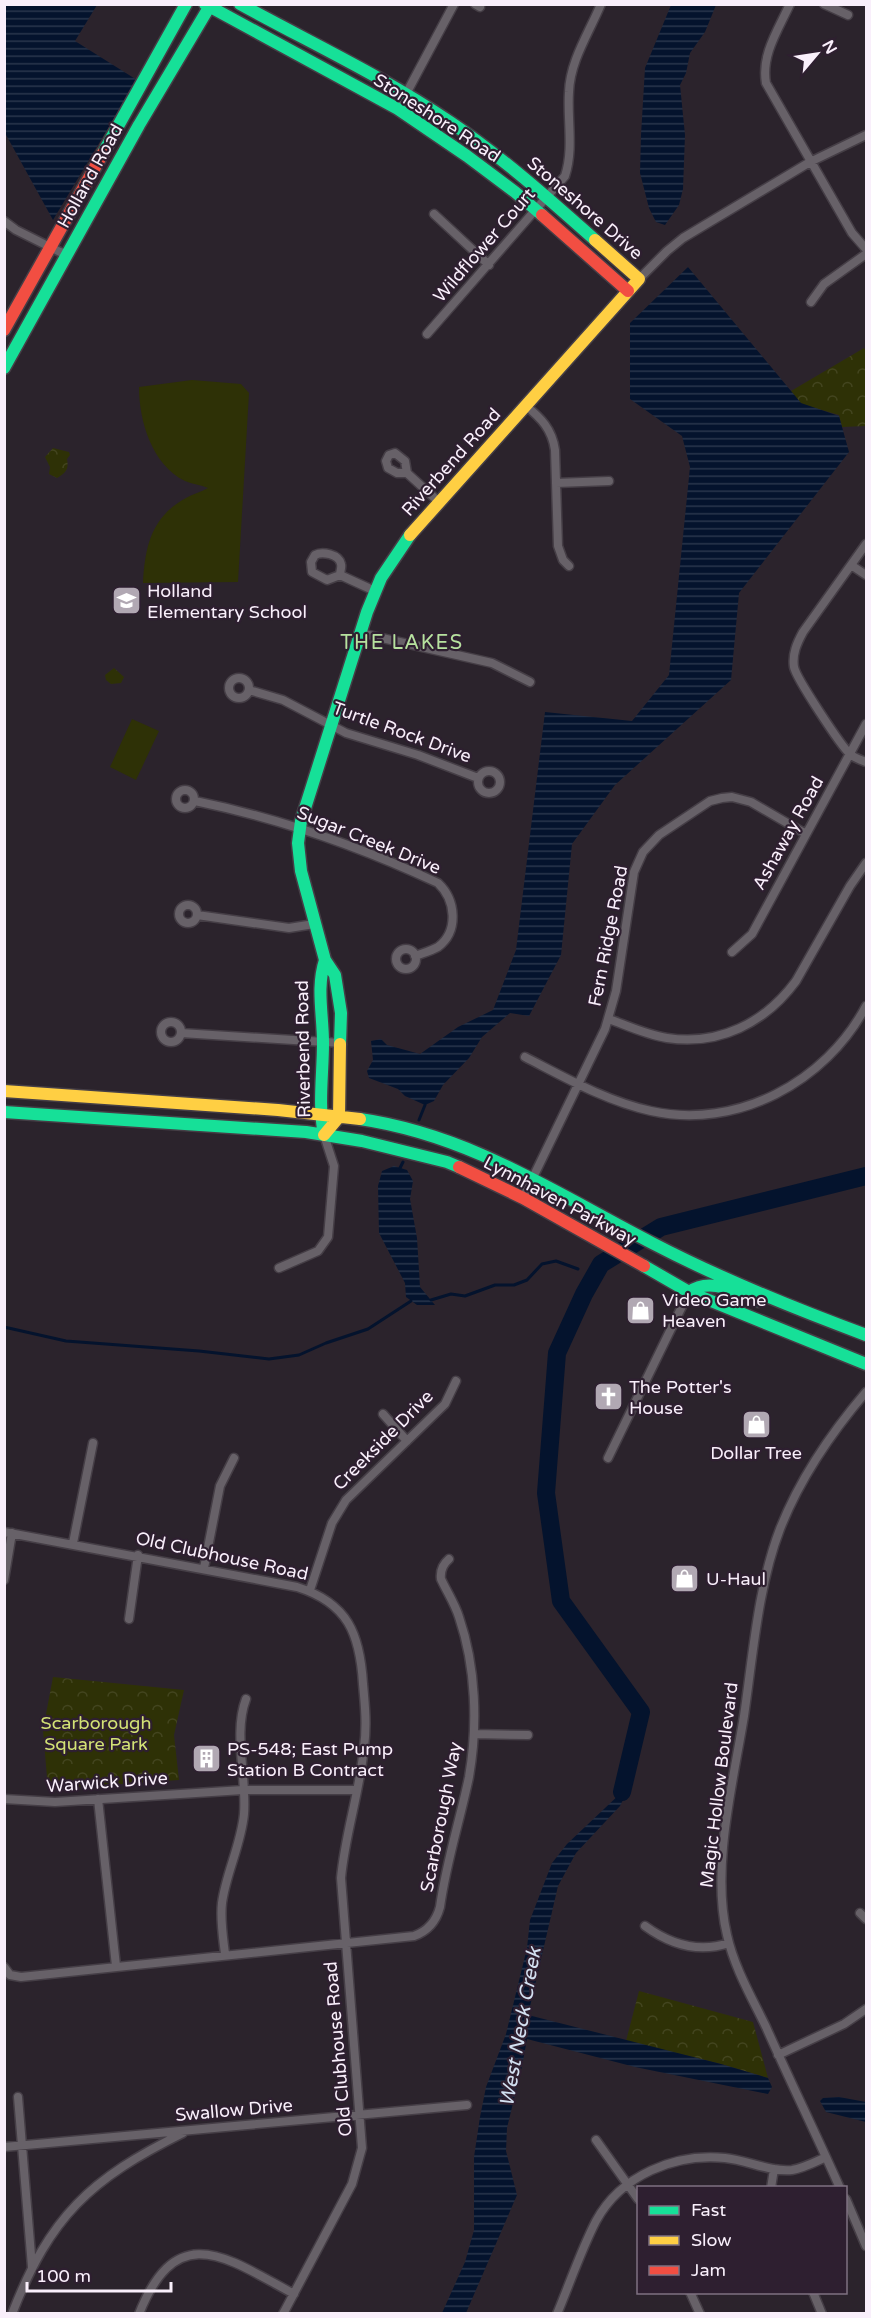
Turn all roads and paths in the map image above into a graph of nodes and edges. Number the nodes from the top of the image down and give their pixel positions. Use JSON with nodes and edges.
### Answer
{"nodes":[{"id":1,"x":186,"y":4,"type":"edge"},
{"id":2,"x":240,"y":4,"type":"edge"},
{"id":3,"x":454,"y":4,"type":"edge"},
{"id":4,"x":601,"y":4,"type":"edge"},
{"id":5,"x":790,"y":4,"type":"edge"},
{"id":6,"x":824,"y":4,"type":"edge"},
{"id":7,"x":208,"y":5,"type":"edge"},
{"id":8,"x":848,"y":15,"type":"dead end"},
{"id":9,"x":406,"y":94,"type":"junction"},
{"id":10,"x":398,"y":110,"type":"junction"},
{"id":11,"x":867,"y":135,"type":"edge"},
{"id":12,"x":810,"y":162,"type":"junction"},
{"id":13,"x":547,"y":199,"type":"junction"},
{"id":14,"x":537,"y":211,"type":"junction"},
{"id":15,"x":434,"y":214,"type":"dead end"},
{"id":16,"x":5,"y":224,"type":"edge"},
{"id":17,"x":50,"y":248,"type":"junction"},
{"id":18,"x":867,"y":249,"type":"edge"},
{"id":19,"x":68,"y":254,"type":"junction"},
{"id":20,"x":867,"y":254,"type":"edge"},
{"id":21,"x":489,"y":265,"type":"junction"},
{"id":22,"x":639,"y":279,"type":"junction"},
{"id":23,"x":628,"y":291,"type":"junction"},
{"id":24,"x":811,"y":302,"type":"dead end"},
{"id":25,"x":4,"y":330,"type":"edge"},
{"id":26,"x":427,"y":334,"type":"dead end"},
{"id":27,"x":4,"y":368,"type":"edge"},
{"id":28,"x":525,"y":405,"type":"junction"},
{"id":29,"x":407,"y":473,"type":"dead end"},
{"id":30,"x":609,"y":481,"type":"dead end"},
{"id":31,"x":556,"y":483,"type":"junction"},
{"id":32,"x":440,"y":502,"type":"junction"},
{"id":33,"x":867,"y":544,"type":"edge"},
{"id":34,"x":851,"y":565,"type":"junction"},
{"id":35,"x":569,"y":566,"type":"dead end"},
{"id":36,"x":340,"y":575,"type":"dead end"},
{"id":37,"x":867,"y":575,"type":"edge"},
{"id":38,"x":375,"y":591,"type":"junction"},
{"id":39,"x":360,"y":633,"type":"junction"},
{"id":40,"x":530,"y":682,"type":"dead end"},
{"id":41,"x":249,"y":690,"type":"dead end"},
{"id":42,"x":867,"y":724,"type":"edge"},
{"id":43,"x":331,"y":725,"type":"junction"},
{"id":44,"x":850,"y":754,"type":"junction"},
{"id":45,"x":867,"y":762,"type":"edge"},
{"id":46,"x":478,"y":778,"type":"dead end"},
{"id":47,"x":195,"y":801,"type":"dead end"},
{"id":48,"x":299,"y":829,"type":"junction"},
{"id":49,"x":807,"y":834,"type":"junction"},
{"id":50,"x":867,"y":863,"type":"edge"},
{"id":51,"x":197,"y":915,"type":"dead end"},
{"id":52,"x":314,"y":924,"type":"junction"},
{"id":53,"x":732,"y":952,"type":"dead end"},
{"id":54,"x":416,"y":956,"type":"dead end"},
{"id":55,"x":325,"y":960,"type":"junction"},
{"id":56,"x":867,"y":1006,"type":"edge"},
{"id":57,"x":609,"y":1019,"type":"junction"},
{"id":58,"x":181,"y":1033,"type":"dead end"},
{"id":59,"x":323,"y":1042,"type":"junction"},
{"id":60,"x":341,"y":1043,"type":"junction"},
{"id":61,"x":525,"y":1057,"type":"dead end"},
{"id":62,"x":578,"y":1085,"type":"junction"},
{"id":63,"x":4,"y":1091,"type":"edge"},
{"id":64,"x":4,"y":1112,"type":"edge"},
{"id":65,"x":320,"y":1114,"type":"junction"},
{"id":66,"x":339,"y":1117,"type":"junction"},
{"id":67,"x":324,"y":1135,"type":"junction"},
{"id":68,"x":533,"y":1178,"type":"junction"},
{"id":69,"x":523,"y":1198,"type":"junction"},
{"id":70,"x":279,"y":1268,"type":"dead end"},
{"id":71,"x":689,"y":1292,"type":"junction"},
{"id":72,"x":783,"y":1305,"type":"junction"},
{"id":73,"x":867,"y":1335,"type":"edge"},
{"id":74,"x":867,"y":1364,"type":"edge"},
{"id":75,"x":456,"y":1381,"type":"dead end"},
{"id":76,"x":867,"y":1392,"type":"edge"},
{"id":77,"x":383,"y":1414,"type":"dead end"},
{"id":78,"x":408,"y":1440,"type":"junction"},
{"id":79,"x":93,"y":1443,"type":"dead end"},
{"id":80,"x":234,"y":1458,"type":"dead end"},
{"id":81,"x":608,"y":1458,"type":"dead end"},
{"id":82,"x":8,"y":1532,"type":"edge"},
{"id":83,"x":74,"y":1544,"type":"junction"},
{"id":84,"x":138,"y":1555,"type":"junction"},
{"id":85,"x":448,"y":1559,"type":"dead end"},
{"id":86,"x":204,"y":1568,"type":"junction"},
{"id":87,"x":4,"y":1580,"type":"edge"},
{"id":88,"x":310,"y":1590,"type":"junction"},
{"id":89,"x":129,"y":1618,"type":"dead end"},
{"id":90,"x":246,"y":1699,"type":"dead end"},
{"id":91,"x":474,"y":1734,"type":"junction"},
{"id":92,"x":528,"y":1735,"type":"dead end"},
{"id":93,"x":243,"y":1790,"type":"junction"},
{"id":94,"x":357,"y":1790,"type":"junction"},
{"id":95,"x":4,"y":1799,"type":"edge"},
{"id":96,"x":98,"y":1799,"type":"junction"},
{"id":97,"x":645,"y":1926,"type":"dead end"},
{"id":98,"x":346,"y":1942,"type":"junction"},
{"id":99,"x":729,"y":1943,"type":"junction"},
{"id":100,"x":225,"y":1954,"type":"junction"},
{"id":101,"x":116,"y":1966,"type":"junction"},
{"id":102,"x":4,"y":1967,"type":"edge"},
{"id":103,"x":867,"y":2009,"type":"edge"},
{"id":104,"x":778,"y":2055,"type":"junction"},
{"id":105,"x":18,"y":2097,"type":"dead end"},
{"id":106,"x":466,"y":2105,"type":"dead end"},
{"id":107,"x":361,"y":2114,"type":"junction"},
{"id":108,"x":188,"y":2131,"type":"junction"},
{"id":109,"x":596,"y":2140,"type":"dead end"},
{"id":110,"x":22,"y":2145,"type":"junction"},
{"id":111,"x":4,"y":2147,"type":"edge"},
{"id":112,"x":826,"y":2157,"type":"junction"},
{"id":113,"x":774,"y":2169,"type":"junction"},
{"id":114,"x":628,"y":2185,"type":"junction"},
{"id":115,"x":771,"y":2186,"type":"edge"},
{"id":116,"x":840,"y":2186,"type":"edge"},
{"id":117,"x":637,"y":2196,"type":"edge"},
{"id":118,"x":847,"y":2201,"type":"edge"},
{"id":119,"x":867,"y":2246,"type":"edge"},
{"id":120,"x":32,"y":2267,"type":"junction"},
{"id":121,"x":294,"y":2294,"type":"junction"},
{"id":122,"x":691,"y":2294,"type":"edge"},
{"id":123,"x":814,"y":2294,"type":"edge"},
{"id":124,"x":12,"y":2313,"type":"edge"},
{"id":125,"x":140,"y":2313,"type":"edge"},
{"id":126,"x":283,"y":2313,"type":"edge"},
{"id":127,"x":557,"y":2313,"type":"edge"},
{"id":128,"x":700,"y":2313,"type":"edge"},
{"id":129,"x":822,"y":2313,"type":"edge"}],
"edges":[{"from":1,"to":17,"type":"main road","name":"Holland Road"},
{"from":2,"to":9,"type":"main road","name":"Stoneshore Drive"},
{"from":3,"to":9,"type":"street"},
{"from":4,"to":13,"type":"street","name":"Wildflower Court"},
{"from":5,"to":12,"type":"street"},
{"from":6,"to":8,"type":"street"},
{"from":7,"to":10,"type":"main road","name":"Stoneshore Road"},
{"from":7,"to":19,"type":"main road","name":"Holland Road"},
{"from":9,"to":10,"type":"street"},
{"from":9,"to":13,"type":"main road","name":"Stoneshore Drive"},
{"from":10,"to":14,"type":"main road","name":"Stoneshore Road"},
{"from":11,"to":12,"type":"street","name":"Riverbend Road"},
{"from":12,"to":18,"type":"street"},
{"from":12,"to":22,"type":"street","name":"Riverbend Road"},
{"from":13,"to":14,"type":"street","name":"Wildflower Court"},
{"from":13,"to":22,"type":"main road","name":"Stoneshore Drive"},
{"from":14,"to":21,"type":"street","name":"Wildflower Court"},
{"from":14,"to":23,"type":"main road","name":"Stoneshore Road"},
{"from":15,"to":21,"type":"street"},
{"from":16,"to":17,"type":"street"},
{"from":17,"to":19,"type":"street"},
{"from":17,"to":25,"type":"main road","name":"Holland Road"},
{"from":19,"to":27,"type":"main road","name":"Holland Road"},
{"from":20,"to":24,"type":"street"},
{"from":21,"to":26,"type":"street","name":"Wildflower Court"},
{"from":22,"to":23,"type":"main road","name":"Riverbend Road"},
{"from":23,"to":28,"type":"main road","name":"Riverbend Road"},
{"from":28,"to":31,"type":"street"},
{"from":28,"to":32,"type":"main road","name":"Riverbend Road"},
{"from":29,"to":32,"type":"street"},
{"from":30,"to":31,"type":"street"},
{"from":31,"to":35,"type":"street"},
{"from":32,"to":38,"type":"main road","name":"Riverbend Road"},
{"from":33,"to":34,"type":"street"},
{"from":34,"to":37,"type":"street"},
{"from":34,"to":44,"type":"street"},
{"from":36,"to":38,"type":"street"},
{"from":38,"to":39,"type":"main road","name":"Riverbend Road"},
{"from":39,"to":40,"type":"street"},
{"from":39,"to":43,"type":"main road","name":"Riverbend Road"},
{"from":41,"to":43,"type":"street","name":"Turtle Rock Drive"},
{"from":42,"to":44,"type":"street","name":"Ashaway Road"},
{"from":43,"to":46,"type":"street","name":"Turtle Rock Drive"},
{"from":43,"to":48,"type":"main road","name":"Riverbend Road"},
{"from":44,"to":45,"type":"street"},
{"from":44,"to":49,"type":"street","name":"Ashaway Road"},
{"from":47,"to":48,"type":"street","name":"Sugar Creek Drive"},
{"from":48,"to":52,"type":"main road","name":"Riverbend Road"},
{"from":48,"to":54,"type":"street","name":"Sugar Creek Drive"},
{"from":49,"to":53,"type":"street","name":"Ashaway Road"},
{"from":49,"to":57,"type":"street","name":"Fern Ridge Road"},
{"from":50,"to":57,"type":"street"},
{"from":51,"to":52,"type":"street"},
{"from":52,"to":55,"type":"main road","name":"Riverbend Road"},
{"from":55,"to":59,"type":"main road","name":"Riverbend Road"},
{"from":55,"to":60,"type":"main road","name":"Riverbend Road"},
{"from":56,"to":62,"type":"street"},
{"from":57,"to":62,"type":"street","name":"Fern Ridge Road"},
{"from":58,"to":59,"type":"street"},
{"from":59,"to":60,"type":"street"},
{"from":59,"to":65,"type":"main road","name":"Riverbend Road"},
{"from":60,"to":66,"type":"main road","name":"Riverbend Road"},
{"from":61,"to":62,"type":"street"},
{"from":62,"to":68,"type":"street","name":"Fern Ridge Road"},
{"from":63,"to":65,"type":"main road","name":"Lynnhaven Parkway"},
{"from":64,"to":67,"type":"main road","name":"Lynnhaven Parkway"},
{"from":65,"to":66,"type":"main road","name":"Lynnhaven Parkway"},
{"from":65,"to":67,"type":"main road","name":"Riverbend Road"},
{"from":66,"to":67,"type":"main road","name":"Riverbend Road"},
{"from":66,"to":68,"type":"main road","name":"Lynnhaven Parkway"},
{"from":67,"to":69,"type":"main road","name":"Lynnhaven Parkway"},
{"from":67,"to":70,"type":"street"},
{"from":68,"to":69,"type":"street","name":"Fern Ridge Road"},
{"from":68,"to":72,"type":"main road","name":"Lynnhaven Parkway"},
{"from":69,"to":71,"type":"main road","name":"Lynnhaven Parkway"},
{"from":71,"to":72,"type":"main road"},
{"from":71,"to":74,"type":"main road","name":"Lynnhaven Parkway"},
{"from":71,"to":81,"type":"street"},
{"from":72,"to":73,"type":"main road","name":"Lynnhaven Parkway"},
{"from":75,"to":78,"type":"street","name":"Creekside Drive"},
{"from":76,"to":99,"type":"street","name":"Magic Hollow Boulevard"},
{"from":77,"to":78,"type":"street"},
{"from":78,"to":88,"type":"street","name":"Creekside Drive"},
{"from":79,"to":83,"type":"street"},
{"from":80,"to":86,"type":"street"},
{"from":82,"to":83,"type":"street","name":"Old Clubhouse Road"},
{"from":82,"to":87,"type":"street"},
{"from":83,"to":84,"type":"street","name":"Old Clubhouse Road"},
{"from":84,"to":86,"type":"street","name":"Old Clubhouse Road"},
{"from":84,"to":89,"type":"street"},
{"from":85,"to":91,"type":"street","name":"Scarborough Way"},
{"from":86,"to":88,"type":"street","name":"Old Clubhouse Road"},
{"from":88,"to":94,"type":"street","name":"Old Clubhouse Road"},
{"from":90,"to":93,"type":"street"},
{"from":91,"to":92,"type":"street"},
{"from":91,"to":98,"type":"street","name":"Scarborough Way"},
{"from":93,"to":94,"type":"street","name":"Warwick Drive"},
{"from":93,"to":96,"type":"street","name":"Warwick Drive"},
{"from":93,"to":100,"type":"street"},
{"from":94,"to":98,"type":"street","name":"Old Clubhouse Road"},
{"from":95,"to":96,"type":"street","name":"Warwick Drive"},
{"from":96,"to":101,"type":"street"},
{"from":97,"to":99,"type":"street"},
{"from":98,"to":100,"type":"street","name":"Old Clubhouse Road"},
{"from":98,"to":107,"type":"street","name":"Old Clubhouse Road"},
{"from":99,"to":104,"type":"street","name":"Magic Hollow Boulevard"},
{"from":100,"to":101,"type":"street","name":"Old Clubhouse Road"},
{"from":101,"to":102,"type":"street","name":"Old Clubhouse Road"},
{"from":103,"to":104,"type":"street"},
{"from":104,"to":112,"type":"street","name":"Magic Hollow Boulevard"},
{"from":105,"to":110,"type":"street"},
{"from":106,"to":107,"type":"street","name":"Swallow Drive"},
{"from":107,"to":108,"type":"street","name":"Swallow Drive"},
{"from":107,"to":121,"type":"street","name":"Old Clubhouse Road"},
{"from":108,"to":110,"type":"street","name":"Swallow Drive"},
{"from":108,"to":120,"type":"street"},
{"from":109,"to":114,"type":"street"},
{"from":110,"to":111,"type":"street","name":"Swallow Drive"},
{"from":110,"to":120,"type":"street"},
{"from":112,"to":113,"type":"street"},
{"from":112,"to":116,"type":"street","name":"Magic Hollow Boulevard"},
{"from":113,"to":114,"type":"street"},
{"from":113,"to":115,"type":"street"},
{"from":114,"to":117,"type":"street"},
{"from":114,"to":127,"type":"street"},
{"from":118,"to":119,"type":"street"},
{"from":120,"to":124,"type":"street"},
{"from":121,"to":125,"type":"street"},
{"from":121,"to":126,"type":"street","name":"Old Clubhouse Road"},
{"from":122,"to":128,"type":"street"},
{"from":123,"to":129,"type":"street"}]}
